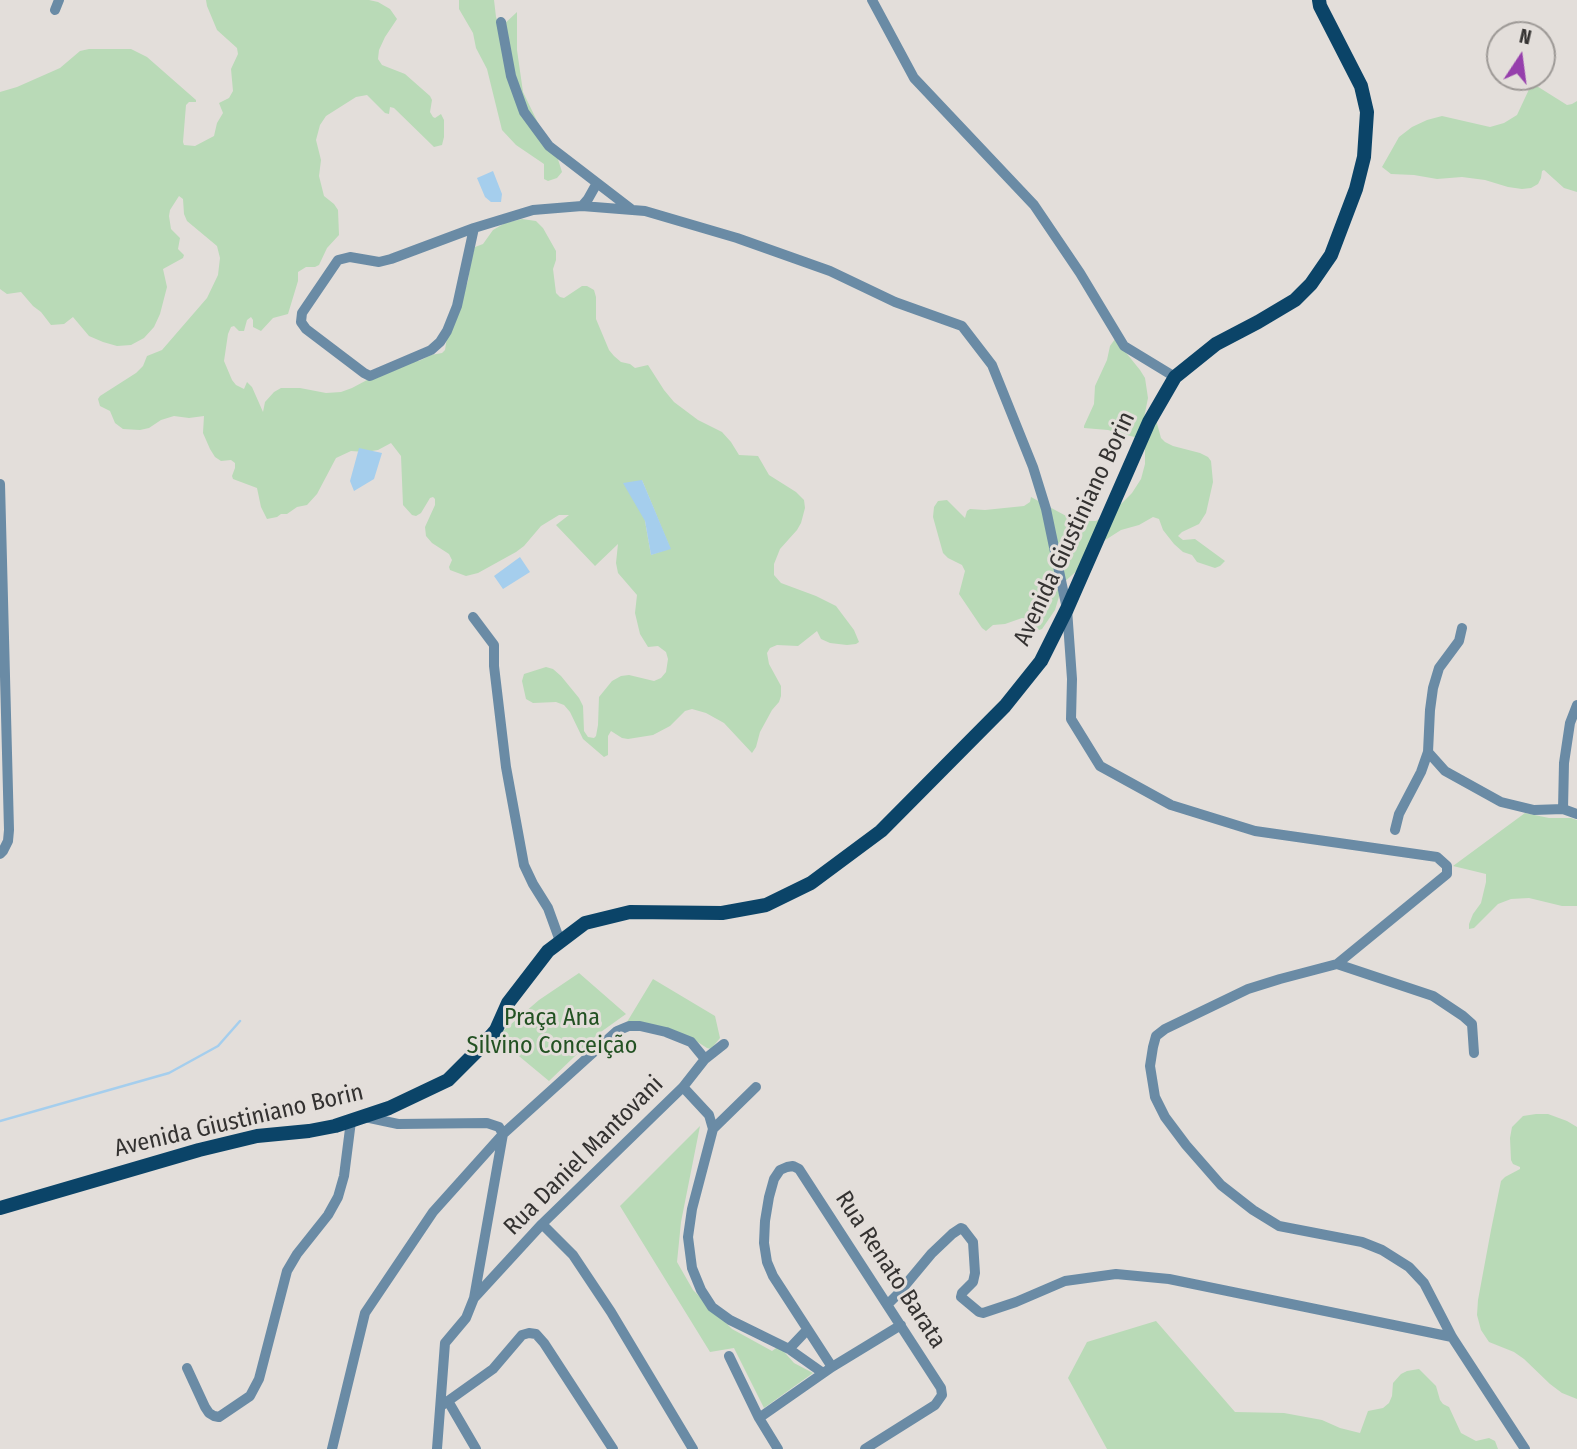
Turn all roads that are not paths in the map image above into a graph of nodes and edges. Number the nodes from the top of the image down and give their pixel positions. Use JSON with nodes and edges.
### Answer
{"nodes":[{"id":1,"x":872,"y":0,"type":"edge"},
{"id":2,"x":1319,"y":0,"type":"edge"},
{"id":3,"x":501,"y":22,"type":"dead end"},
{"id":4,"x":597,"y":183,"type":"junction"},
{"id":5,"x":582,"y":206,"type":"junction"},
{"id":6,"x":631,"y":209,"type":"junction"},
{"id":7,"x":474,"y":228,"type":"junction"},
{"id":8,"x":1175,"y":377,"type":"junction"},
{"id":9,"x":0,"y":484,"type":"edge"},
{"id":10,"x":1067,"y":608,"type":"junction"},
{"id":11,"x":472,"y":617,"type":"dead end"},
{"id":12,"x":1462,"y":628,"type":"dead end"},
{"id":13,"x":1577,"y":705,"type":"edge"},
{"id":14,"x":1428,"y":752,"type":"junction"},
{"id":15,"x":1445,"y":771,"type":"junction"},
{"id":16,"x":1421,"y":772,"type":"junction"},
{"id":17,"x":1563,"y":809,"type":"junction"},
{"id":18,"x":1577,"y":814,"type":"edge"},
{"id":19,"x":1395,"y":830,"type":"dead end"},
{"id":20,"x":0,"y":854,"type":"edge"},
{"id":21,"x":560,"y":941,"type":"junction"},
{"id":22,"x":1337,"y":964,"type":"junction"},
{"id":23,"x":724,"y":1044,"type":"dead end"},
{"id":24,"x":1474,"y":1053,"type":"dead end"},
{"id":25,"x":705,"y":1059,"type":"junction"},
{"id":26,"x":683,"y":1087,"type":"junction"},
{"id":27,"x":756,"y":1087,"type":"dead end"},
{"id":28,"x":389,"y":1108,"type":"junction"},
{"id":29,"x":358,"y":1119,"type":"junction"},
{"id":30,"x":398,"y":1124,"type":"junction"},
{"id":31,"x":335,"y":1126,"type":"junction"},
{"id":32,"x":713,"y":1129,"type":"junction"},
{"id":33,"x":503,"y":1134,"type":"junction"},
{"id":34,"x":347,"y":1158,"type":"junction"},
{"id":35,"x":0,"y":1208,"type":"edge"},
{"id":36,"x":542,"y":1224,"type":"junction"},
{"id":37,"x":474,"y":1298,"type":"junction"},
{"id":38,"x":888,"y":1304,"type":"junction"},
{"id":39,"x":901,"y":1325,"type":"junction"},
{"id":40,"x":807,"y":1330,"type":"junction"},
{"id":41,"x":1452,"y":1337,"type":"junction"},
{"id":42,"x":789,"y":1349,"type":"junction"},
{"id":43,"x":729,"y":1356,"type":"dead end"},
{"id":44,"x":187,"y":1368,"type":"dead end"},
{"id":45,"x":828,"y":1370,"type":"junction"},
{"id":46,"x":444,"y":1404,"type":"junction"},
{"id":47,"x":759,"y":1418,"type":"junction"},
{"id":48,"x":332,"y":1449,"type":"edge"},
{"id":49,"x":437,"y":1449,"type":"edge"},
{"id":50,"x":476,"y":1449,"type":"edge"},
{"id":51,"x":613,"y":1449,"type":"edge"},
{"id":52,"x":693,"y":1449,"type":"edge"},
{"id":53,"x":778,"y":1449,"type":"edge"},
{"id":54,"x":865,"y":1449,"type":"edge"},
{"id":55,"x":1525,"y":1449,"type":"edge"}],
"edges":[{"from":1,"to":8,"type":"street"},
{"from":2,"to":8,"type":"main road","name":"Avenida Giustiniano Borin"},
{"from":3,"to":4,"type":"street"},
{"from":4,"to":5,"type":"street"},
{"from":4,"to":6,"type":"street"},
{"from":5,"to":6,"type":"street"},
{"from":5,"to":7,"type":"street"},
{"from":6,"to":10,"type":"street"},
{"from":7,"to":7,"type":"street"},
{"from":8,"to":10,"type":"main road","name":"Avenida Giustiniano Borin"},
{"from":9,"to":20,"type":"street"},
{"from":10,"to":21,"type":"main road","name":"Avenida Giustiniano Borin"},
{"from":10,"to":22,"type":"street"},
{"from":11,"to":21,"type":"street"},
{"from":12,"to":14,"type":"street"},
{"from":13,"to":17,"type":"street"},
{"from":14,"to":15,"type":"street"},
{"from":14,"to":16,"type":"street"},
{"from":15,"to":16,"type":"street"},
{"from":15,"to":17,"type":"street"},
{"from":16,"to":19,"type":"street"},
{"from":17,"to":18,"type":"street"},
{"from":21,"to":28,"type":"main road","name":"Avenida Giustiniano Borin"},
{"from":22,"to":24,"type":"street"},
{"from":22,"to":41,"type":"street"},
{"from":23,"to":25,"type":"street","name":"Rua Daniel Mantovani"},
{"from":25,"to":26,"type":"street","name":"Rua Daniel Mantovani"},
{"from":25,"to":33,"type":"street"},
{"from":26,"to":32,"type":"street"},
{"from":26,"to":36,"type":"street","name":"Rua Daniel Mantovani"},
{"from":27,"to":32,"type":"street"},
{"from":28,"to":29,"type":"main road","name":"Avenida Giustiniano Borin"},
{"from":28,"to":30,"type":"street"},
{"from":29,"to":30,"type":"street"},
{"from":29,"to":31,"type":"main road","name":"Avenida Giustiniano Borin"},
{"from":29,"to":34,"type":"street"},
{"from":30,"to":33,"type":"street"},
{"from":31,"to":34,"type":"street"},
{"from":31,"to":35,"type":"main road","name":"Avenida Giustiniano Borin"},
{"from":32,"to":42,"type":"street"},
{"from":33,"to":37,"type":"street"},
{"from":33,"to":48,"type":"street"},
{"from":34,"to":44,"type":"street"},
{"from":36,"to":37,"type":"street","name":"Rua Daniel Mantovani"},
{"from":36,"to":52,"type":"street"},
{"from":37,"to":46,"type":"street"},
{"from":38,"to":39,"type":"street","name":"Rua Renato Barata"},
{"from":38,"to":40,"type":"street","name":"Rua Renato Barata"},
{"from":38,"to":41,"type":"street"},
{"from":39,"to":45,"type":"street"},
{"from":39,"to":54,"type":"street","name":"Rua Renato Barata"},
{"from":40,"to":42,"type":"street"},
{"from":40,"to":45,"type":"street"},
{"from":41,"to":55,"type":"street"},
{"from":42,"to":45,"type":"street"},
{"from":43,"to":47,"type":"street"},
{"from":45,"to":47,"type":"street"},
{"from":46,"to":49,"type":"street"},
{"from":46,"to":50,"type":"street"},
{"from":46,"to":51,"type":"street"},
{"from":47,"to":53,"type":"street"}]}
